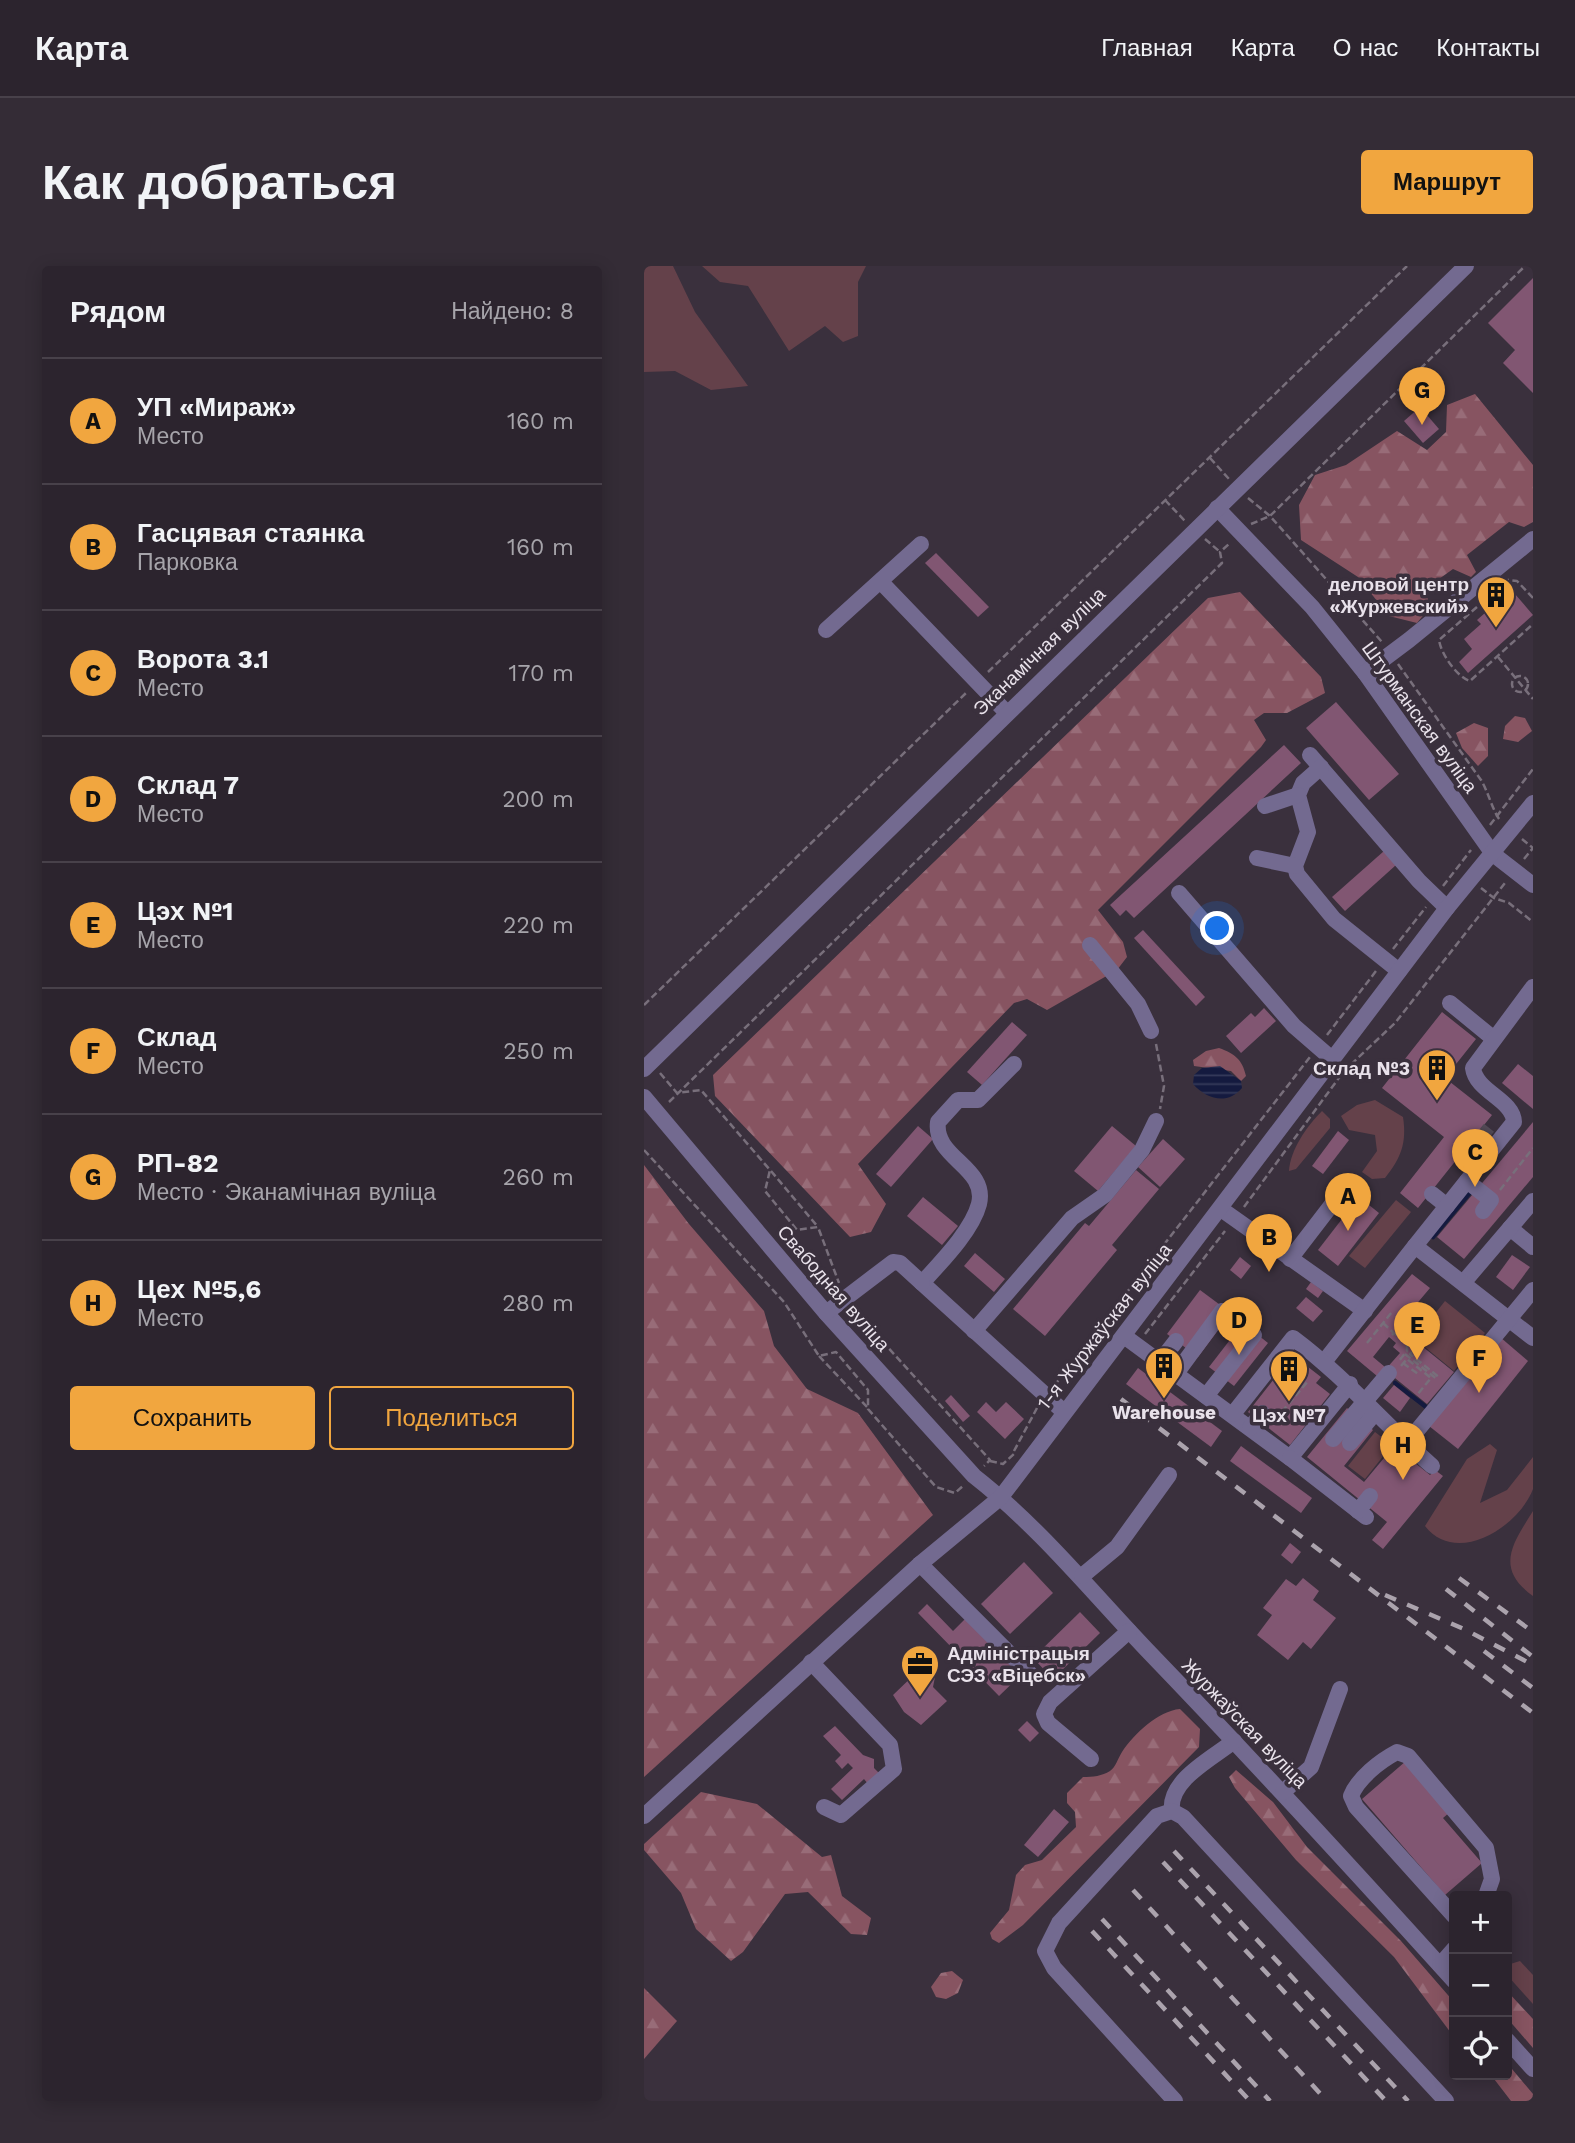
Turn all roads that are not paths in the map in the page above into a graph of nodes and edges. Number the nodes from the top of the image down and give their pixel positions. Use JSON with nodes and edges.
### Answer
{"nodes":[{"id":1,"x":1466,"y":266,"type":"edge"},
{"id":2,"x":1217,"y":508,"type":"junction"},
{"id":3,"x":1533,"y":539,"type":"edge"},
{"id":4,"x":921,"y":544,"type":"dead end"},
{"id":5,"x":880,"y":582,"type":"junction"},
{"id":6,"x":826,"y":630,"type":"dead end"},
{"id":7,"x":1365,"y":673,"type":"junction"},
{"id":8,"x":1006,"y":712,"type":"junction"},
{"id":9,"x":1298,"y":795,"type":"junction"},
{"id":10,"x":1533,"y":803,"type":"edge"},
{"id":11,"x":1265,"y":806,"type":"dead end"},
{"id":12,"x":1493,"y":854,"type":"junction"},
{"id":13,"x":1256,"y":858,"type":"dead end"},
{"id":14,"x":1295,"y":866,"type":"junction"},
{"id":15,"x":1533,"y":885,"type":"edge"},
{"id":16,"x":1179,"y":893,"type":"dead end"},
{"id":17,"x":1447,"y":908,"type":"junction"},
{"id":18,"x":1090,"y":944,"type":"dead end"},
{"id":19,"x":1399,"y":971,"type":"junction"},
{"id":20,"x":1533,"y":987,"type":"edge"},
{"id":21,"x":1450,"y":1003,"type":"dead end"},
{"id":22,"x":1151,"y":1031,"type":"road end"},
{"id":23,"x":1494,"y":1039,"type":"junction"},
{"id":24,"x":1332,"y":1059,"type":"junction"},
{"id":25,"x":1014,"y":1064,"type":"dead end"},
{"id":26,"x":648,"y":1066,"type":"edge"},
{"id":27,"x":644,"y":1097,"type":"edge"},
{"id":28,"x":1156,"y":1121,"type":"road end"},
{"id":29,"x":1467,"y":1181,"type":"junction"},
{"id":30,"x":1432,"y":1194,"type":"dead end"},
{"id":31,"x":1533,"y":1201,"type":"edge"},
{"id":32,"x":1333,"y":1203,"type":"dead end"},
{"id":33,"x":1447,"y":1206,"type":"junction"},
{"id":34,"x":1487,"y":1206,"type":"road end"},
{"id":35,"x":1221,"y":1209,"type":"junction"},
{"id":36,"x":1510,"y":1228,"type":"junction"},
{"id":37,"x":1415,"y":1246,"type":"junction"},
{"id":38,"x":1533,"y":1247,"type":"edge"},
{"id":39,"x":1290,"y":1259,"type":"junction"},
{"id":40,"x":922,"y":1283,"type":"junction"},
{"id":41,"x":1463,"y":1283,"type":"junction"},
{"id":42,"x":1533,"y":1290,"type":"edge"},
{"id":43,"x":1223,"y":1311,"type":"dead end"},
{"id":44,"x":826,"y":1313,"type":"junction"},
{"id":45,"x":1370,"y":1318,"type":"junction"},
{"id":46,"x":1508,"y":1318,"type":"junction"},
{"id":47,"x":974,"y":1331,"type":"junction"},
{"id":48,"x":1254,"y":1335,"type":"dead end"},
{"id":49,"x":1533,"y":1338,"type":"edge"},
{"id":50,"x":1130,"y":1341,"type":"junction"},
{"id":51,"x":1176,"y":1341,"type":"dead end"},
{"id":52,"x":1324,"y":1362,"type":"junction"},
{"id":53,"x":1159,"y":1363,"type":"junction"},
{"id":54,"x":1389,"y":1373,"type":"dead end"},
{"id":55,"x":1175,"y":1375,"type":"junction"},
{"id":56,"x":1350,"y":1384,"type":"junction"},
{"id":57,"x":1206,"y":1396,"type":"junction"},
{"id":58,"x":1371,"y":1407,"type":"junction"},
{"id":59,"x":1064,"y":1412,"type":"junction"},
{"id":60,"x":1262,"y":1413,"type":"dead end"},
{"id":61,"x":1233,"y":1415,"type":"junction"},
{"id":62,"x":1256,"y":1432,"type":"junction"},
{"id":63,"x":1333,"y":1439,"type":"dead end"},
{"id":64,"x":1350,"y":1443,"type":"dead end"},
{"id":65,"x":1406,"y":1444,"type":"junction"},
{"id":66,"x":1290,"y":1458,"type":"junction"},
{"id":67,"x":1432,"y":1466,"type":"dead end"},
{"id":68,"x":1168,"y":1475,"type":"dead end"},
{"id":69,"x":1370,"y":1496,"type":"dead end"},
{"id":70,"x":1001,"y":1497,"type":"junction"},
{"id":71,"x":920,"y":1564,"type":"junction"},
{"id":72,"x":1083,"y":1576,"type":"junction"},
{"id":73,"x":1129,"y":1631,"type":"junction"},
{"id":74,"x":811,"y":1662,"type":"junction"},
{"id":75,"x":1030,"y":1674,"type":"dead end"},
{"id":76,"x":1340,"y":1689,"type":"dead end"},
{"id":77,"x":1234,"y":1741,"type":"junction"},
{"id":78,"x":1091,"y":1759,"type":"dead end"},
{"id":79,"x":1283,"y":1793,"type":"junction"},
{"id":80,"x":824,"y":1807,"type":"dead end"},
{"id":81,"x":1172,"y":1811,"type":"junction"},
{"id":82,"x":644,"y":1816,"type":"edge"},
{"id":83,"x":1488,"y":1891,"type":"edge"},
{"id":84,"x":1449,"y":1910,"type":"edge"},
{"id":85,"x":1450,"y":1954,"type":"edge"},
{"id":86,"x":1440,"y":1965,"type":"junction"},
{"id":87,"x":1449,"y":1975,"type":"edge"},
{"id":88,"x":1512,"y":2046,"type":"edge"},
{"id":89,"x":1533,"y":2069,"type":"edge"},
{"id":90,"x":1175,"y":2101,"type":"edge"},
{"id":91,"x":1446,"y":2101,"type":"edge"}],
"edges":[{"from":1,"to":2,"type":"street","name":"Эканамічная вуліца"},
{"from":2,"to":7,"type":"street","name":"Штурманская вуліца"},
{"from":2,"to":8,"type":"street","name":"Эканамічная вуліца"},
{"from":3,"to":7,"type":"street"},
{"from":4,"to":5,"type":"street"},
{"from":5,"to":6,"type":"street"},
{"from":5,"to":8,"type":"street"},
{"from":7,"to":12,"type":"street","name":"Штурманская вуліца"},
{"from":8,"to":26,"type":"street","name":"Эканамічная вуліца"},
{"from":9,"to":11,"type":"street"},
{"from":9,"to":14,"type":"street"},
{"from":9,"to":17,"type":"street"},
{"from":10,"to":12,"type":"street","name":"1-я Журжаўская вуліца"},
{"from":12,"to":15,"type":"street","name":"Штурманская вуліца"},
{"from":12,"to":17,"type":"street","name":"1-я Журжаўская вуліца"},
{"from":13,"to":14,"type":"street"},
{"from":14,"to":19,"type":"street"},
{"from":16,"to":24,"type":"street"},
{"from":17,"to":19,"type":"street","name":"1-я Журжаўская вуліца"},
{"from":18,"to":22,"type":"street"},
{"from":19,"to":24,"type":"street","name":"1-я Журжаўская вуліца"},
{"from":20,"to":23,"type":"street"},
{"from":21,"to":23,"type":"street"},
{"from":23,"to":29,"type":"street"},
{"from":24,"to":35,"type":"street","name":"1-я Журжаўская вуліца"},
{"from":25,"to":40,"type":"street"},
{"from":27,"to":44,"type":"street","name":"Свабодная вуліца"},
{"from":28,"to":47,"type":"street"},
{"from":29,"to":33,"type":"street"},
{"from":29,"to":34,"type":"street"},
{"from":30,"to":33,"type":"street"},
{"from":31,"to":36,"type":"street"},
{"from":32,"to":39,"type":"street"},
{"from":33,"to":37,"type":"street"},
{"from":35,"to":39,"type":"street"},
{"from":35,"to":50,"type":"street","name":"1-я Журжаўская вуліца"},
{"from":36,"to":38,"type":"street"},
{"from":36,"to":41,"type":"street"},
{"from":37,"to":41,"type":"street"},
{"from":37,"to":45,"type":"street"},
{"from":39,"to":45,"type":"street"},
{"from":40,"to":44,"type":"street"},
{"from":40,"to":47,"type":"street"},
{"from":41,"to":46,"type":"street"},
{"from":42,"to":46,"type":"street"},
{"from":43,"to":55,"type":"street"},
{"from":44,"to":70,"type":"street","name":"Свабодная вуліца"},
{"from":45,"to":52,"type":"street"},
{"from":46,"to":49,"type":"street"},
{"from":46,"to":65,"type":"street"},
{"from":47,"to":59,"type":"street"},
{"from":48,"to":57,"type":"street"},
{"from":50,"to":53,"type":"street"},
{"from":50,"to":59,"type":"street","name":"1-я Журжаўская вуліца"},
{"from":51,"to":53,"type":"street"},
{"from":52,"to":56,"type":"street"},
{"from":52,"to":61,"type":"street"},
{"from":53,"to":55,"type":"street"},
{"from":54,"to":58,"type":"street"},
{"from":55,"to":57,"type":"street"},
{"from":56,"to":58,"type":"street"},
{"from":56,"to":66,"type":"street"},
{"from":57,"to":61,"type":"street"},
{"from":58,"to":63,"type":"street"},
{"from":58,"to":64,"type":"street"},
{"from":58,"to":65,"type":"street"},
{"from":59,"to":70,"type":"street","name":"1-я Журжаўская вуліца"},
{"from":60,"to":62,"type":"street"},
{"from":61,"to":62,"type":"street"},
{"from":62,"to":66,"type":"street"},
{"from":65,"to":67,"type":"street"},
{"from":66,"to":69,"type":"street"},
{"from":68,"to":72,"type":"street"},
{"from":70,"to":71,"type":"street","name":"1-я Журжаўская вуліца"},
{"from":70,"to":72,"type":"street","name":"Журжаўская вуліца"},
{"from":71,"to":74,"type":"street","name":"1-я Журжаўская вуліца"},
{"from":71,"to":75,"type":"street"},
{"from":72,"to":73,"type":"street","name":"Журжаўская вуліца"},
{"from":73,"to":77,"type":"street","name":"Журжаўская вуліца"},
{"from":73,"to":78,"type":"street"},
{"from":74,"to":80,"type":"street"},
{"from":74,"to":82,"type":"street","name":"1-я Журжаўская вуліца"},
{"from":76,"to":79,"type":"street"},
{"from":77,"to":79,"type":"street","name":"Журжаўская вуліца"},
{"from":77,"to":81,"type":"street"},
{"from":79,"to":86,"type":"street","name":"Журжаўская вуліца"},
{"from":81,"to":90,"type":"street"},
{"from":81,"to":91,"type":"street"},
{"from":83,"to":84,"type":"street"},
{"from":85,"to":86,"type":"street"},
{"from":86,"to":87,"type":"street","name":"Журжаўская вуліца"},
{"from":88,"to":89,"type":"street"}]}
